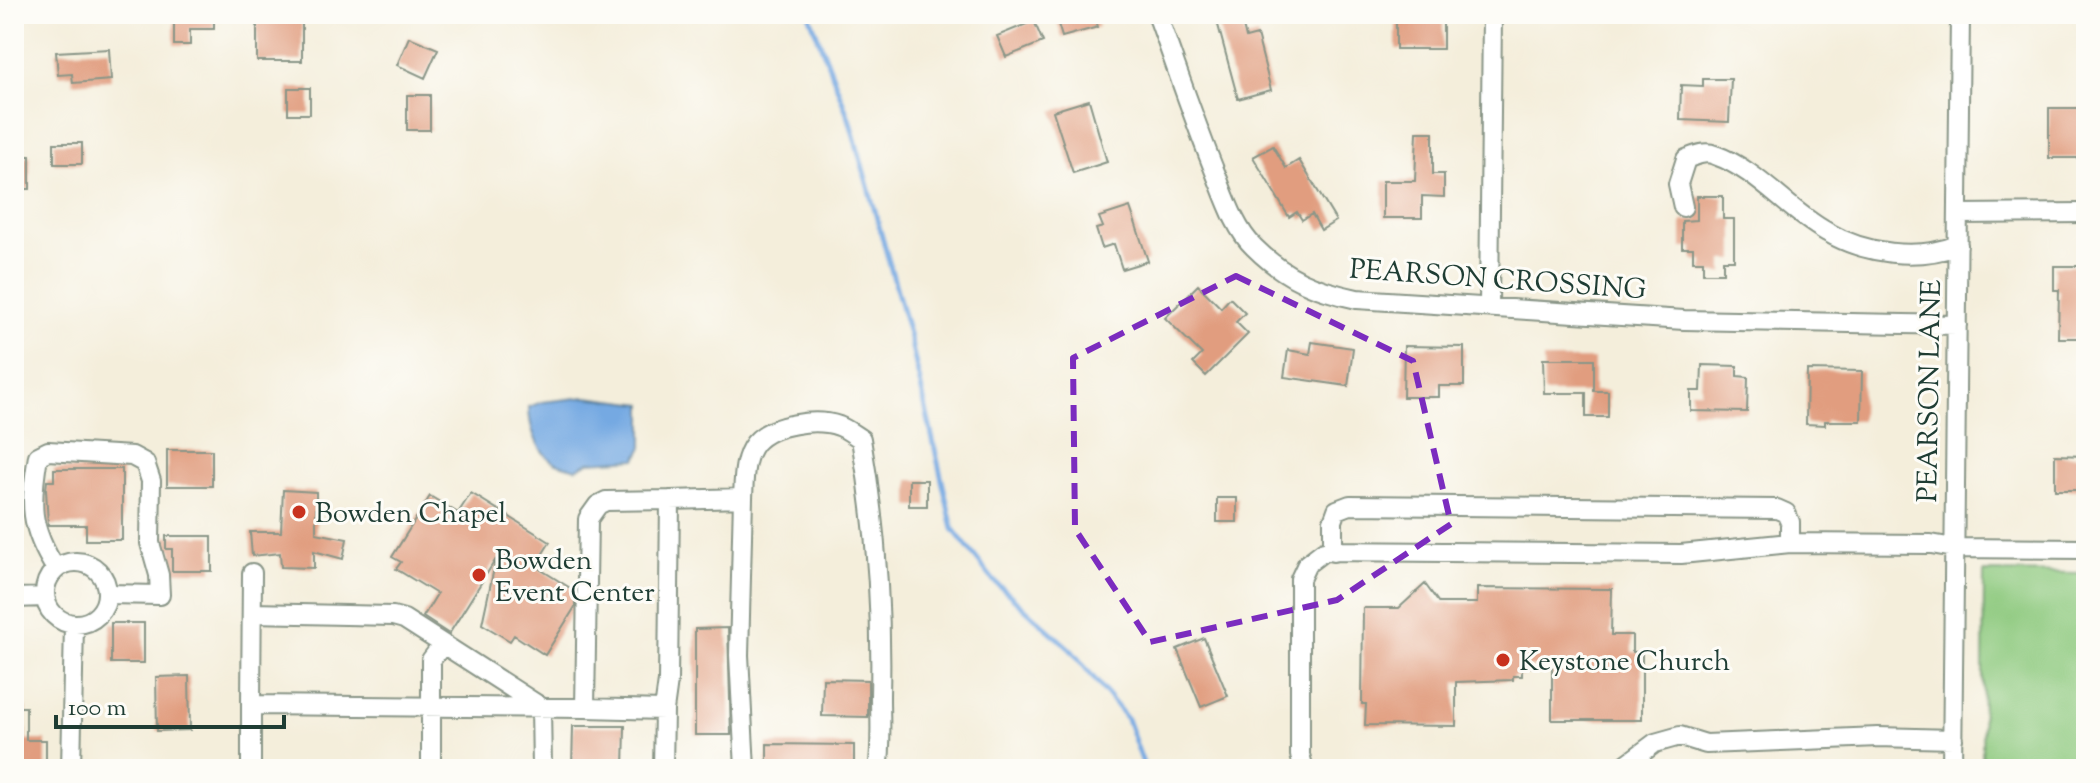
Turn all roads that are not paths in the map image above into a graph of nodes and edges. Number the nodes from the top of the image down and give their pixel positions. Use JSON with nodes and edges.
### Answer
{"nodes":[{"id":1,"x":1157,"y":14,"type":"edge"},
{"id":2,"x":1492,"y":14,"type":"edge"},
{"id":3,"x":1960,"y":14,"type":"edge"},
{"id":4,"x":1683,"y":207,"type":"dead end"},
{"id":5,"x":2086,"y":213,"type":"edge"},
{"id":6,"x":1958,"y":214,"type":"junction"},
{"id":7,"x":1958,"y":245,"type":"junction"},
{"id":8,"x":1489,"y":307,"type":"junction"},
{"id":9,"x":1957,"y":325,"type":"junction"},
{"id":10,"x":743,"y":498,"type":"junction"},
{"id":11,"x":670,"y":500,"type":"junction"},
{"id":12,"x":1790,"y":543,"type":"junction"},
{"id":13,"x":1954,"y":548,"type":"junction"},
{"id":14,"x":2086,"y":549,"type":"edge"},
{"id":15,"x":1333,"y":552,"type":"junction"},
{"id":16,"x":56,"y":569,"type":"junction"},
{"id":17,"x":252,"y":573,"type":"dead end"},
{"id":18,"x":107,"y":594,"type":"junction"},
{"id":19,"x":45,"y":597,"type":"junction"},
{"id":20,"x":14,"y":598,"type":"edge"},
{"id":21,"x":252,"y":613,"type":"junction"},
{"id":22,"x":74,"y":624,"type":"junction"},
{"id":23,"x":443,"y":644,"type":"junction"},
{"id":24,"x":251,"y":705,"type":"junction"},
{"id":25,"x":431,"y":707,"type":"junction"},
{"id":26,"x":541,"y":707,"type":"junction"},
{"id":27,"x":585,"y":708,"type":"junction"},
{"id":28,"x":664,"y":710,"type":"junction"},
{"id":29,"x":1953,"y":739,"type":"junction"},
{"id":30,"x":1632,"y":766,"type":"edge"},
{"id":31,"x":71,"y":769,"type":"edge"},
{"id":32,"x":251,"y":769,"type":"edge"},
{"id":33,"x":431,"y":769,"type":"edge"},
{"id":34,"x":542,"y":769,"type":"edge"},
{"id":35,"x":663,"y":769,"type":"edge"},
{"id":36,"x":745,"y":769,"type":"edge"},
{"id":37,"x":878,"y":769,"type":"edge"},
{"id":38,"x":1304,"y":769,"type":"edge"},
{"id":39,"x":1952,"y":769,"type":"edge"}],
"edges":[{"from":1,"to":8,"type":"street","name":"PEARSON CROSSING"},
{"from":2,"to":8,"type":"street"},
{"from":3,"to":6,"type":"street","name":"PEARSON LANE"},
{"from":4,"to":7,"type":"street"},
{"from":5,"to":6,"type":"street"},
{"from":6,"to":7,"type":"street","name":"PEARSON LANE"},
{"from":7,"to":9,"type":"street","name":"PEARSON LANE"},
{"from":8,"to":9,"type":"street","name":"PEARSON CROSSING"},
{"from":9,"to":13,"type":"street","name":"PEARSON LANE"},
{"from":10,"to":11,"type":"street"},
{"from":10,"to":36,"type":"street"},
{"from":10,"to":37,"type":"street"},
{"from":11,"to":27,"type":"street"},
{"from":11,"to":28,"type":"street"},
{"from":12,"to":13,"type":"street"},
{"from":12,"to":15,"type":"street"},
{"from":12,"to":15,"type":"street"},
{"from":13,"to":14,"type":"street"},
{"from":13,"to":29,"type":"street","name":"PEARSON LANE"},
{"from":15,"to":38,"type":"street"},
{"from":16,"to":18,"type":"street"},
{"from":16,"to":18,"type":"street"},
{"from":16,"to":19,"type":"street"},
{"from":17,"to":21,"type":"street"},
{"from":18,"to":22,"type":"street"},
{"from":19,"to":20,"type":"street"},
{"from":19,"to":22,"type":"street"},
{"from":21,"to":23,"type":"street"},
{"from":21,"to":24,"type":"street"},
{"from":22,"to":31,"type":"street"},
{"from":23,"to":25,"type":"street"},
{"from":23,"to":26,"type":"street"},
{"from":24,"to":25,"type":"street"},
{"from":24,"to":32,"type":"street"},
{"from":25,"to":26,"type":"street"},
{"from":25,"to":33,"type":"street"},
{"from":26,"to":27,"type":"street"},
{"from":26,"to":34,"type":"street"},
{"from":27,"to":28,"type":"street"},
{"from":28,"to":35,"type":"street"},
{"from":29,"to":30,"type":"street"},
{"from":29,"to":39,"type":"street","name":"PEARSON LANE"}]}
